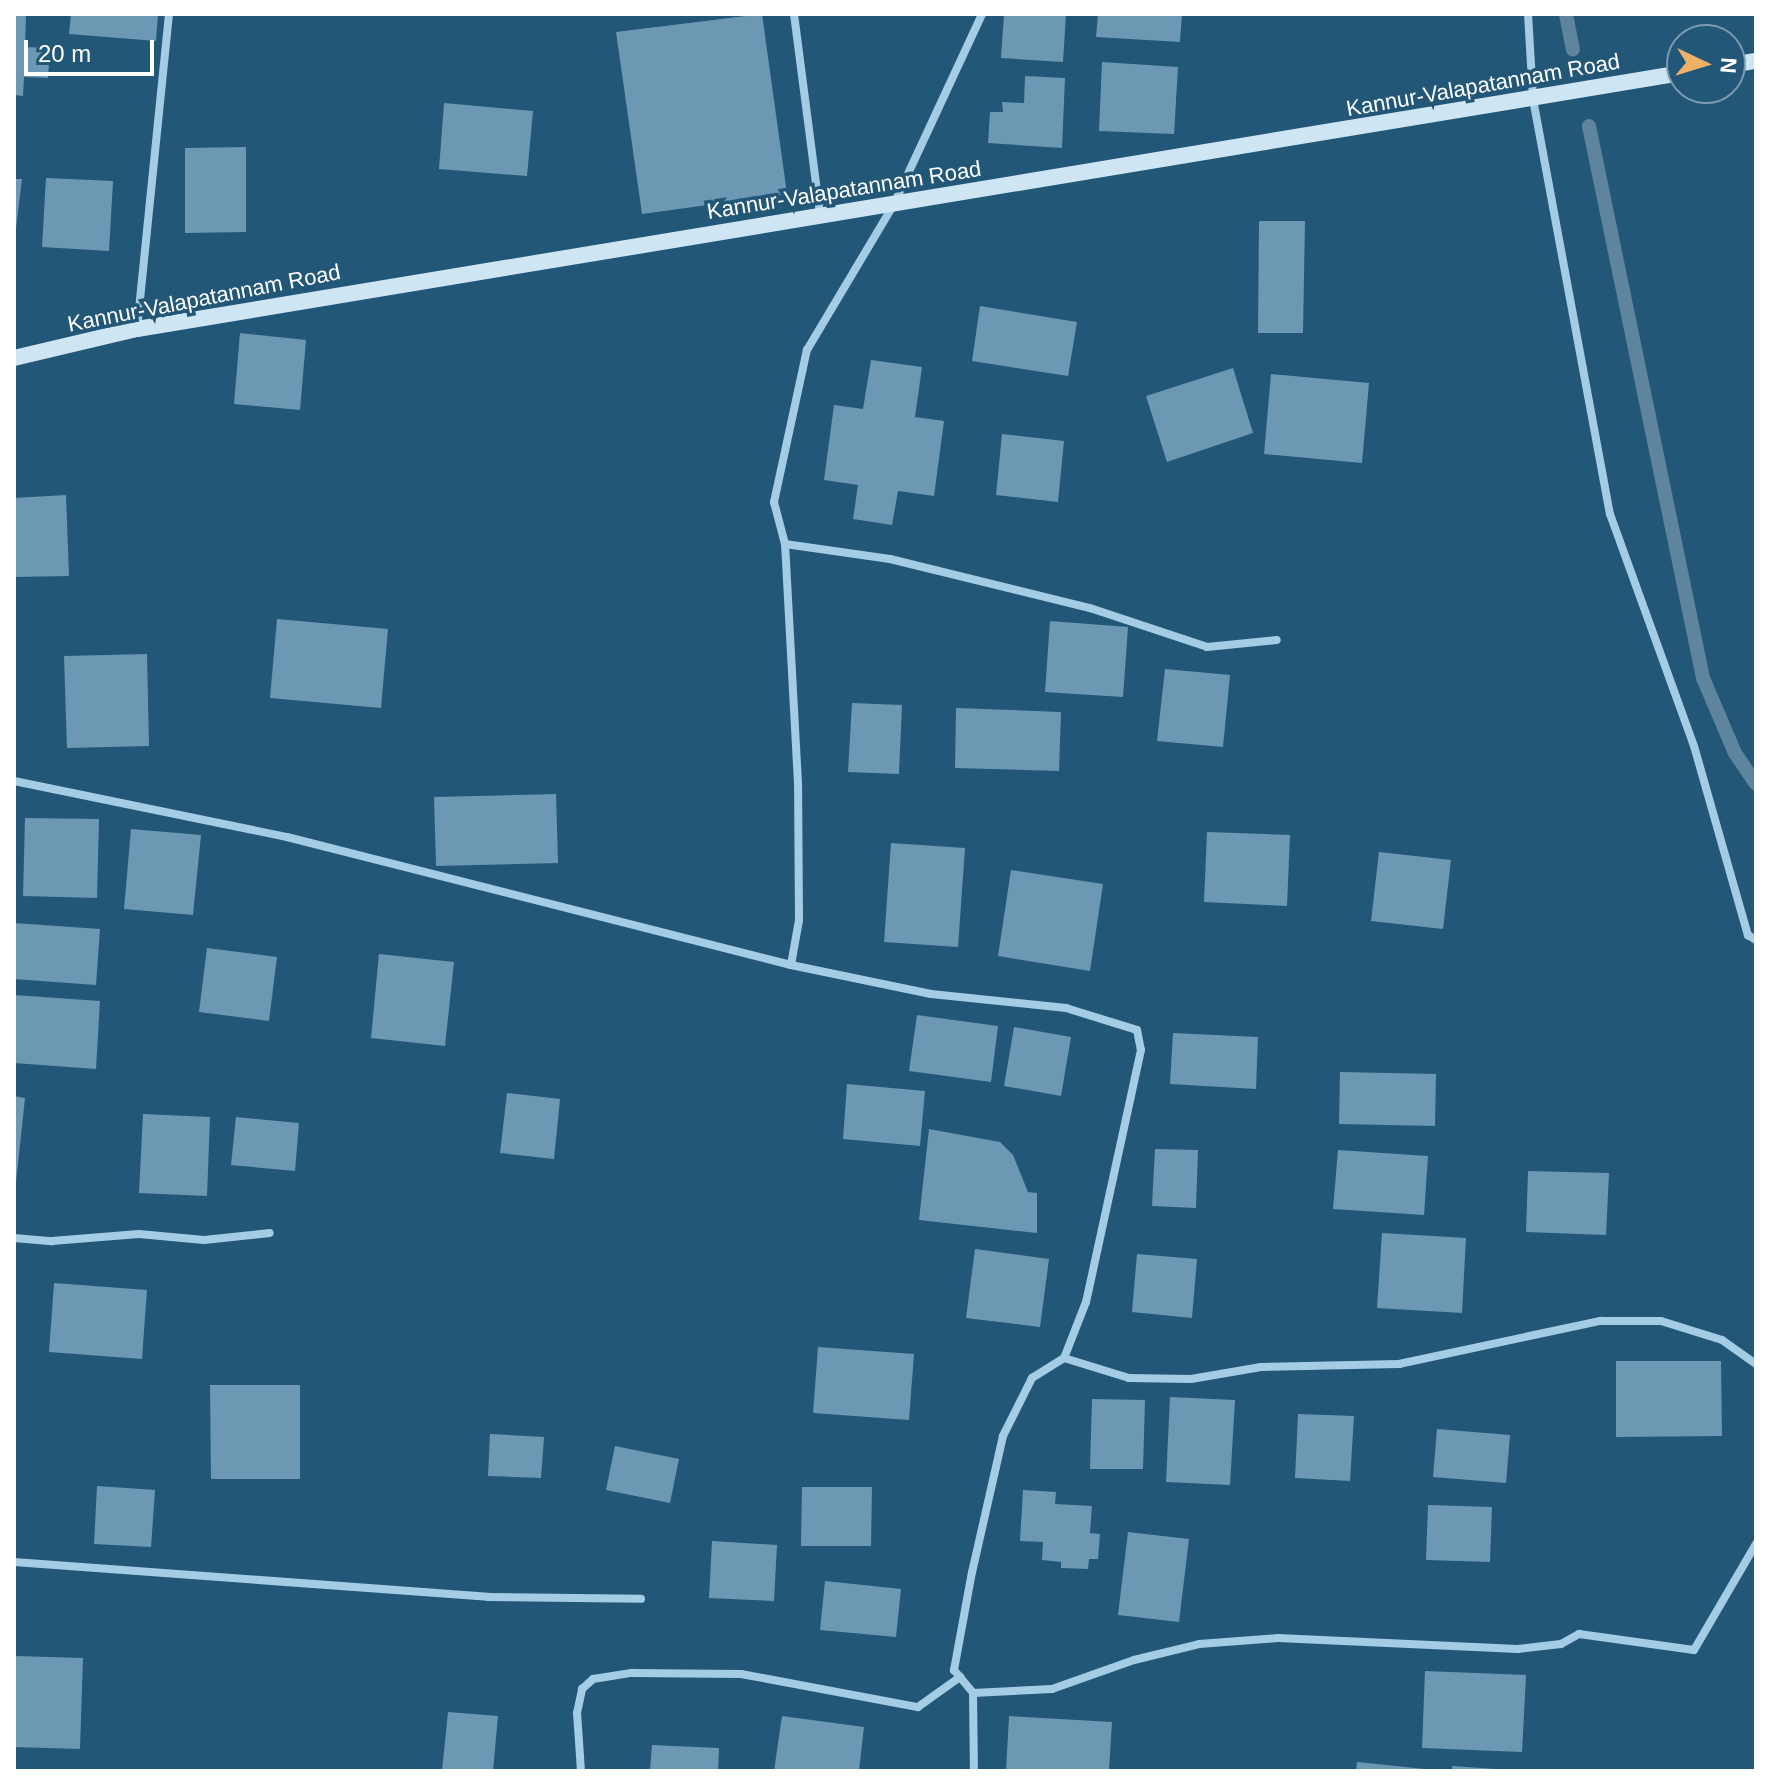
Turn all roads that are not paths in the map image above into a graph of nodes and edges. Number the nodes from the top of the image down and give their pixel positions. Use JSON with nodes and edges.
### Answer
{"nodes":[{"id":1,"x":169,"y":14,"type":"edge"},
{"id":2,"x":794,"y":14,"type":"edge"},
{"id":3,"x":982,"y":14,"type":"edge"},
{"id":4,"x":1528,"y":14,"type":"edge"},
{"id":5,"x":1666,"y":76,"type":"edge"},
{"id":6,"x":1533,"y":99,"type":"junction"},
{"id":7,"x":893,"y":206,"type":"junction"},
{"id":8,"x":820,"y":215,"type":"junction"},
{"id":9,"x":137,"y":329,"type":"junction"},
{"id":10,"x":14,"y":358,"type":"edge"},
{"id":11,"x":785,"y":544,"type":"junction"},
{"id":12,"x":1277,"y":640,"type":"dead end"},
{"id":13,"x":14,"y":781,"type":"edge"},
{"id":14,"x":1756,"y":940,"type":"edge"},
{"id":15,"x":791,"y":965,"type":"junction"},
{"id":16,"x":270,"y":1233,"type":"dead end"},
{"id":17,"x":14,"y":1238,"type":"edge"},
{"id":18,"x":1064,"y":1358,"type":"junction"},
{"id":19,"x":1756,"y":1364,"type":"edge"},
{"id":20,"x":1756,"y":1544,"type":"edge"},
{"id":21,"x":14,"y":1562,"type":"edge"},
{"id":22,"x":641,"y":1599,"type":"dead end"},
{"id":23,"x":960,"y":1677,"type":"junction"},
{"id":24,"x":973,"y":1693,"type":"junction"},
{"id":25,"x":581,"y":1771,"type":"edge"},
{"id":26,"x":974,"y":1771,"type":"edge"}],
"edges":[{"from":1,"to":9,"type":"street"},
{"from":2,"to":8,"type":"street"},
{"from":3,"to":7,"type":"street"},
{"from":4,"to":6,"type":"street"},
{"from":5,"to":6,"type":"main road","name":"Kannur-Valapatannam Road"},
{"from":6,"to":7,"type":"main road","name":"Kannur-Valapatannam Road"},
{"from":6,"to":14,"type":"street"},
{"from":7,"to":8,"type":"main road","name":"Kannur-Valapatannam Road"},
{"from":7,"to":11,"type":"street"},
{"from":8,"to":9,"type":"main road","name":"Kannur-Valapatannam Road"},
{"from":9,"to":10,"type":"main road","name":"Kannur-Valapatannam Road"},
{"from":11,"to":12,"type":"street"},
{"from":11,"to":15,"type":"street"},
{"from":13,"to":15,"type":"street"},
{"from":15,"to":18,"type":"street"},
{"from":16,"to":17,"type":"street"},
{"from":18,"to":19,"type":"street"},
{"from":18,"to":23,"type":"street"},
{"from":20,"to":24,"type":"street"},
{"from":21,"to":22,"type":"street"},
{"from":23,"to":24,"type":"street"},
{"from":23,"to":25,"type":"street"},
{"from":24,"to":26,"type":"street"}]}
